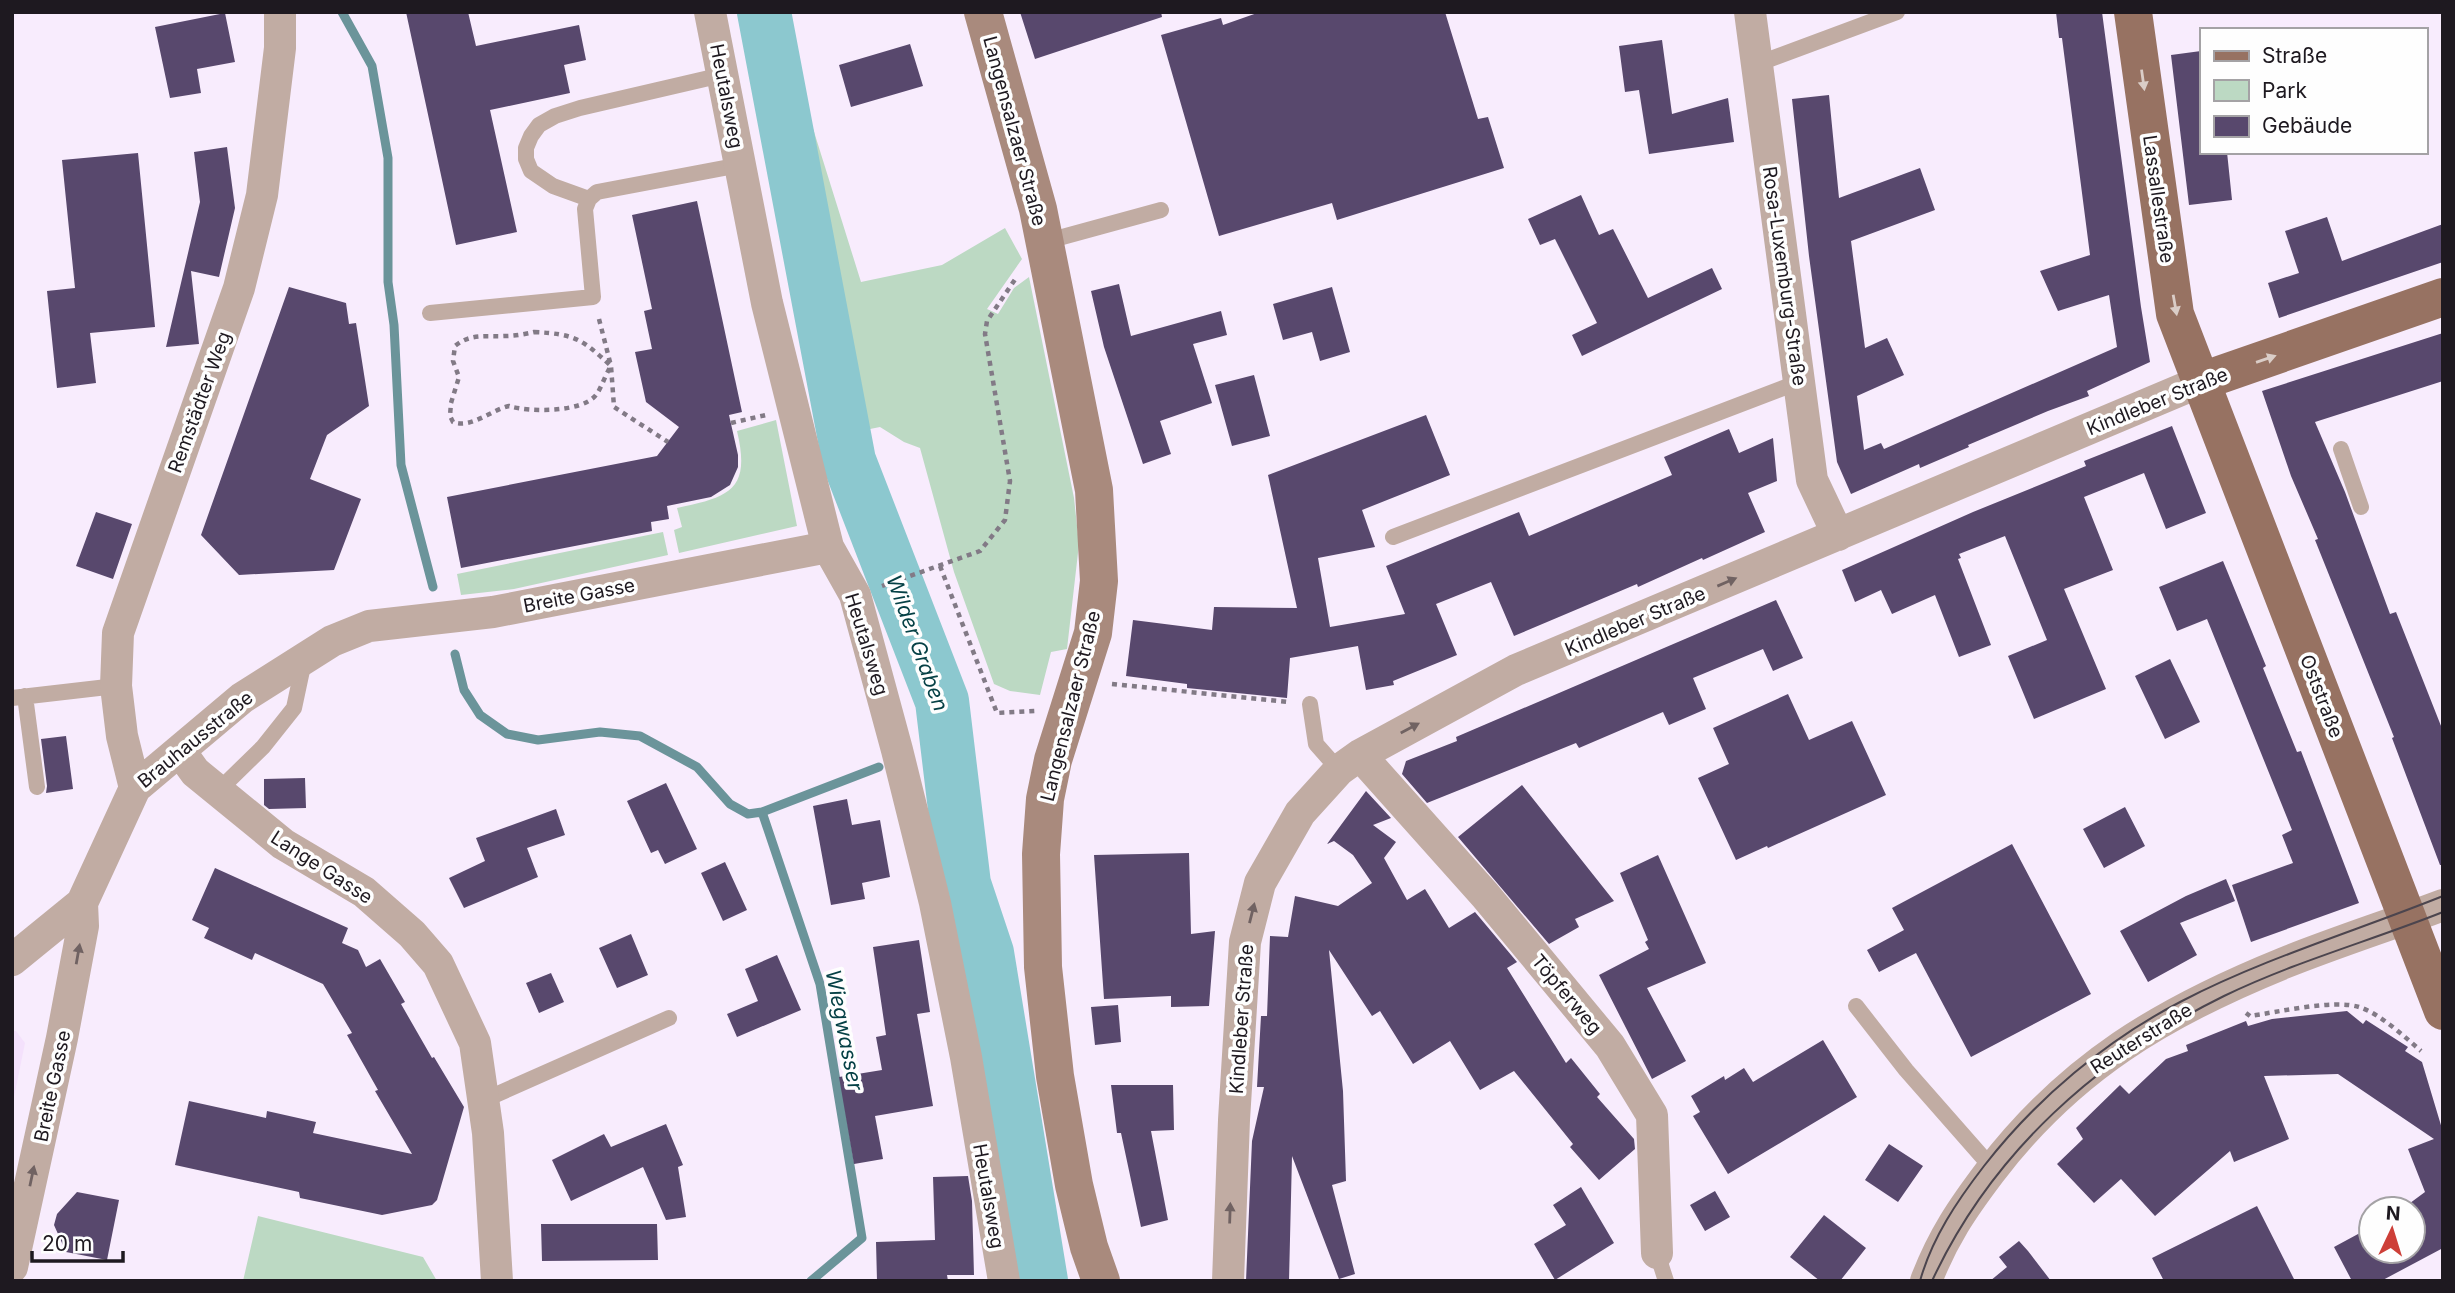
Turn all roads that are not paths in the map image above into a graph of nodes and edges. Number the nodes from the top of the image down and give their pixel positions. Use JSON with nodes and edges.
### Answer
{"nodes":[{"id":1,"x":280,"y":12,"type":"edge"},
{"id":2,"x":710,"y":12,"type":"edge"},
{"id":3,"x":983,"y":12,"type":"edge"},
{"id":4,"x":1750,"y":12,"type":"edge"},
{"id":5,"x":1897,"y":12,"type":"edge"},
{"id":6,"x":2133,"y":12,"type":"edge"},
{"id":7,"x":1757,"y":64,"type":"junction"},
{"id":8,"x":722,"y":75,"type":"junction"},
{"id":9,"x":740,"y":165,"type":"junction"},
{"id":10,"x":589,"y":199,"type":"junction"},
{"id":11,"x":1161,"y":210,"type":"dead end"},
{"id":12,"x":1044,"y":242,"type":"junction"},
{"id":13,"x":2443,"y":297,"type":"edge"},
{"id":14,"x":430,"y":313,"type":"dead end"},
{"id":15,"x":1799,"y":382,"type":"junction"},
{"id":16,"x":2202,"y":382,"type":"junction"},
{"id":17,"x":2341,"y":449,"type":"dead end"},
{"id":18,"x":2361,"y":507,"type":"dead end"},
{"id":19,"x":1839,"y":535,"type":"junction"},
{"id":20,"x":1393,"y":537,"type":"dead end"},
{"id":21,"x":828,"y":547,"type":"junction"},
{"id":22,"x":332,"y":641,"type":"joint"},
{"id":23,"x":304,"y":658,"type":"junction"},
{"id":24,"x":116,"y":686,"type":"junction"},
{"id":25,"x":18,"y":697,"type":"edge"},
{"id":26,"x":1310,"y":704,"type":"road end"},
{"id":27,"x":180,"y":751,"type":"junction"},
{"id":28,"x":1350,"y":762,"type":"junction"},
{"id":29,"x":37,"y":787,"type":"dead end"},
{"id":30,"x":135,"y":788,"type":"junction"},
{"id":31,"x":218,"y":791,"type":"junction"},
{"id":32,"x":82,"y":903,"type":"junction"},
{"id":33,"x":2443,"y":905,"type":"edge"},
{"id":34,"x":2406,"y":919,"type":"junction"},
{"id":35,"x":12,"y":960,"type":"edge"},
{"id":36,"x":1856,"y":1006,"type":"dead end"},
{"id":37,"x":2443,"y":1011,"type":"edge"},
{"id":38,"x":669,"y":1018,"type":"dead end"},
{"id":39,"x":484,"y":1100,"type":"junction"},
{"id":40,"x":1993,"y":1169,"type":"junction"},
{"id":41,"x":12,"y":1267,"type":"edge"},
{"id":42,"x":1661,"y":1267,"type":"edge"},
{"id":43,"x":497,"y":1281,"type":"edge"},
{"id":44,"x":1004,"y":1281,"type":"edge"},
{"id":45,"x":1101,"y":1281,"type":"edge"},
{"id":46,"x":1228,"y":1281,"type":"edge"},
{"id":47,"x":1926,"y":1281,"type":"edge"}],
"edges":[{"from":1,"to":24,"type":"street","name":"Remstädter Weg"},
{"from":2,"to":8,"type":"street","name":"Heutalsweg"},
{"from":3,"to":12,"type":"street","name":"Langensalzaer Straße"},
{"from":4,"to":7,"type":"street","name":"Rosa-Luxemburg-Straße"},
{"from":5,"to":7,"type":"lane"},
{"from":6,"to":16,"type":"main road","name":"Lassallestraße","one_way":true},
{"from":7,"to":15,"type":"street","name":"Rosa-Luxemburg-Straße"},
{"from":8,"to":9,"type":"street","name":"Heutalsweg"},
{"from":8,"to":10,"type":"lane"},
{"from":9,"to":10,"type":"lane"},
{"from":9,"to":21,"type":"street","name":"Heutalsweg"},
{"from":10,"to":14,"type":"lane"},
{"from":11,"to":12,"type":"lane"},
{"from":12,"to":45,"type":"street","name":"Langensalzaer Straße"},
{"from":16,"to":13,"type":"main road","name":"Kindleber Straße","one_way":true},
{"from":15,"to":19,"type":"street","name":"Rosa-Luxemburg-Straße"},
{"from":15,"to":20,"type":"lane"},
{"from":16,"to":19,"type":"street","name":"Kindleber Straße"},
{"from":16,"to":34,"type":"main road","name":"Oststraße"},
{"from":17,"to":18,"type":"lane"},
{"from":28,"to":19,"type":"street","name":"Kindleber Straße","one_way":true},
{"from":21,"to":22,"type":"street","name":"Breite Gasse"},
{"from":21,"to":44,"type":"street","name":"Heutalsweg"},
{"from":22,"to":23,"type":"street","name":"Brauhausstraße"},
{"from":23,"to":27,"type":"street","name":"Brauhausstraße"},
{"from":23,"to":31,"type":"lane"},
{"from":24,"to":25,"type":"lane"},
{"from":24,"to":30,"type":"street","name":"Remstädter Weg"},
{"from":25,"to":29,"type":"lane"},
{"from":26,"to":28,"type":"lane"},
{"from":27,"to":30,"type":"street","name":"Brauhausstraße"},
{"from":27,"to":31,"type":"street","name":"Lange Gasse"},
{"from":28,"to":42,"type":"street","name":"Töpferweg"},
{"from":46,"to":28,"type":"street","name":"Kindleber Straße","one_way":true},
{"from":30,"to":32,"type":"street","name":"Brauhausstraße"},
{"from":31,"to":39,"type":"street","name":"Lange Gasse"},
{"from":32,"to":35,"type":"street","name":"Brauhausstraße"},
{"from":41,"to":32,"type":"street","name":"Breite Gasse","one_way":true},
{"from":33,"to":34,"type":"street","name":"Reuterstraße"},
{"from":34,"to":37,"type":"main road","name":"Oststraße"},
{"from":34,"to":40,"type":"street","name":"Reuterstraße"},
{"from":36,"to":40,"type":"lane"},
{"from":38,"to":39,"type":"lane"},
{"from":39,"to":43,"type":"street","name":"Lange Gasse"},
{"from":40,"to":47,"type":"street","name":"Reuterstraße"}]}
